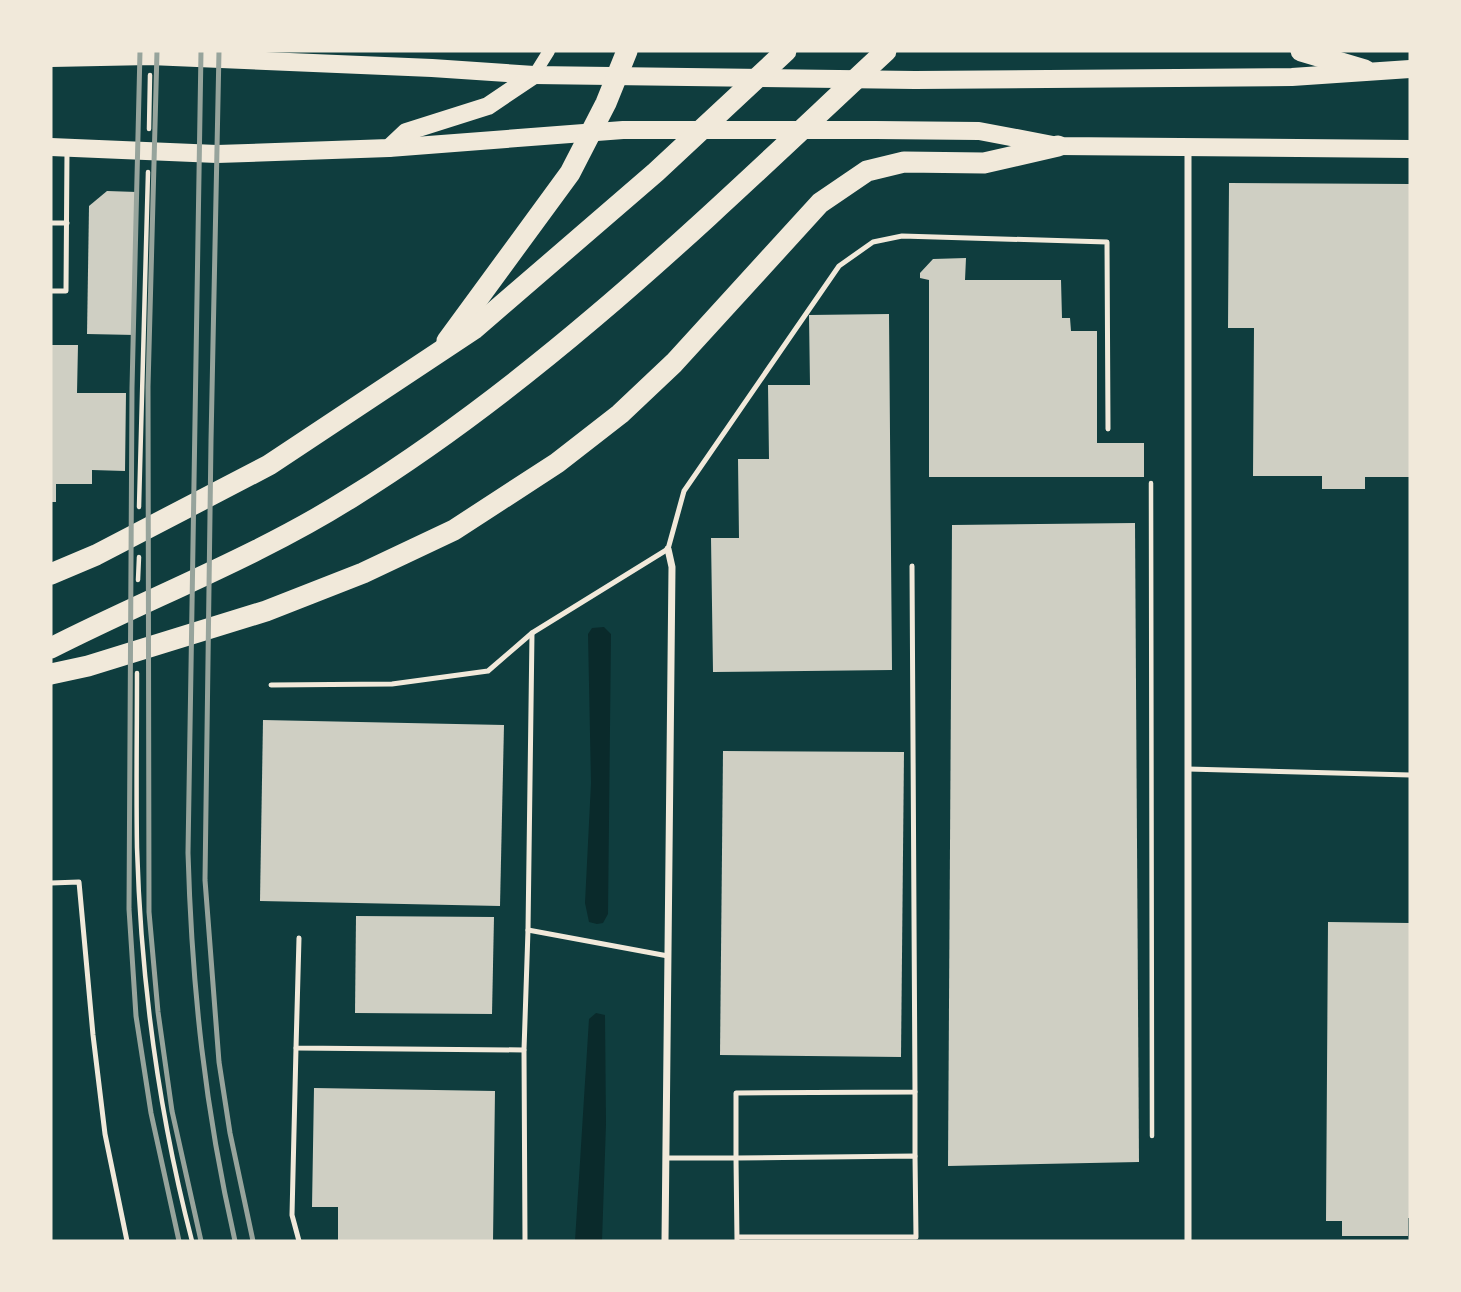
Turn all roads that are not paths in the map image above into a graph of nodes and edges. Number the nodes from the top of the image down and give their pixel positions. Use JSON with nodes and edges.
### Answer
{"nodes":[{"id":1,"x":549,"y":51,"type":"edge"},
{"id":2,"x":627,"y":51,"type":"edge"},
{"id":3,"x":786,"y":51,"type":"edge"},
{"id":4,"x":886,"y":51,"type":"edge"},
{"id":5,"x":1301,"y":51,"type":"edge"},
{"id":6,"x":51,"y":58,"type":"edge"},
{"id":7,"x":1410,"y":69,"type":"edge"},
{"id":8,"x":1365,"y":70,"type":"junction"},
{"id":9,"x":534,"y":75,"type":"junction"},
{"id":10,"x":1058,"y":146,"type":"junction"},
{"id":11,"x":1188,"y":146,"type":"junction"},
{"id":12,"x":59,"y":147,"type":"edge"},
{"id":13,"x":389,"y":148,"type":"junction"},
{"id":14,"x":1410,"y":149,"type":"edge"},
{"id":15,"x":51,"y":223,"type":"edge"},
{"id":16,"x":67,"y":223,"type":"junction"},
{"id":17,"x":51,"y":291,"type":"edge"},
{"id":18,"x":437,"y":354,"type":"junction"},
{"id":19,"x":1108,"y":429,"type":"dead end"},
{"id":20,"x":668,"y":549,"type":"junction"},
{"id":21,"x":912,"y":566,"type":"dead end"},
{"id":22,"x":51,"y":574,"type":"edge"},
{"id":23,"x":532,"y":633,"type":"junction"},
{"id":24,"x":51,"y":648,"type":"edge"},
{"id":25,"x":51,"y":674,"type":"edge"},
{"id":26,"x":271,"y":685,"type":"dead end"},
{"id":27,"x":1188,"y":769,"type":"junction"},
{"id":28,"x":1410,"y":775,"type":"edge"},
{"id":29,"x":51,"y":883,"type":"edge"},
{"id":30,"x":528,"y":930,"type":"junction"},
{"id":31,"x":299,"y":938,"type":"dead end"},
{"id":32,"x":668,"y":956,"type":"junction"},
{"id":33,"x":296,"y":1048,"type":"junction"},
{"id":34,"x":524,"y":1050,"type":"junction"},
{"id":35,"x":915,"y":1092,"type":"junction"},
{"id":36,"x":915,"y":1156,"type":"junction"},
{"id":37,"x":666,"y":1158,"type":"junction"},
{"id":38,"x":736,"y":1158,"type":"junction"},
{"id":39,"x":737,"y":1239,"type":"edge"},
{"id":40,"x":127,"y":1241,"type":"edge"},
{"id":41,"x":299,"y":1241,"type":"edge"},
{"id":42,"x":525,"y":1241,"type":"edge"},
{"id":43,"x":665,"y":1241,"type":"edge"},
{"id":44,"x":1188,"y":1241,"type":"edge"}],
"edges":[{"from":1,"to":9,"type":"street"},
{"from":2,"to":18,"type":"highway"},
{"from":3,"to":18,"type":"highway"},
{"from":4,"to":24,"type":"highway"},
{"from":5,"to":8,"type":"highway"},
{"from":6,"to":9,"type":"main road"},
{"from":7,"to":8,"type":"main road"},
{"from":8,"to":9,"type":"main road"},
{"from":9,"to":13,"type":"main road"},
{"from":10,"to":11,"type":"main road"},
{"from":10,"to":13,"type":"main road"},
{"from":10,"to":25,"type":"highway"},
{"from":11,"to":14,"type":"main road"},
{"from":11,"to":27,"type":"street"},
{"from":12,"to":13,"type":"main road"},
{"from":12,"to":16,"type":"lane"},
{"from":15,"to":16,"type":"lane"},
{"from":16,"to":17,"type":"lane"},
{"from":18,"to":22,"type":"highway"},
{"from":19,"to":20,"type":"lane"},
{"from":20,"to":23,"type":"lane"},
{"from":20,"to":32,"type":"street"},
{"from":21,"to":35,"type":"lane"},
{"from":23,"to":26,"type":"lane"},
{"from":23,"to":30,"type":"lane"},
{"from":27,"to":28,"type":"lane"},
{"from":27,"to":44,"type":"street"},
{"from":29,"to":40,"type":"lane"},
{"from":30,"to":32,"type":"lane"},
{"from":30,"to":34,"type":"lane"},
{"from":31,"to":33,"type":"lane"},
{"from":32,"to":37,"type":"street"},
{"from":33,"to":34,"type":"lane"},
{"from":33,"to":41,"type":"lane"},
{"from":34,"to":42,"type":"lane"},
{"from":35,"to":36,"type":"lane"},
{"from":35,"to":38,"type":"lane"},
{"from":36,"to":38,"type":"lane"},
{"from":36,"to":39,"type":"lane"},
{"from":37,"to":38,"type":"lane"},
{"from":37,"to":43,"type":"street"},
{"from":38,"to":39,"type":"lane"}]}
